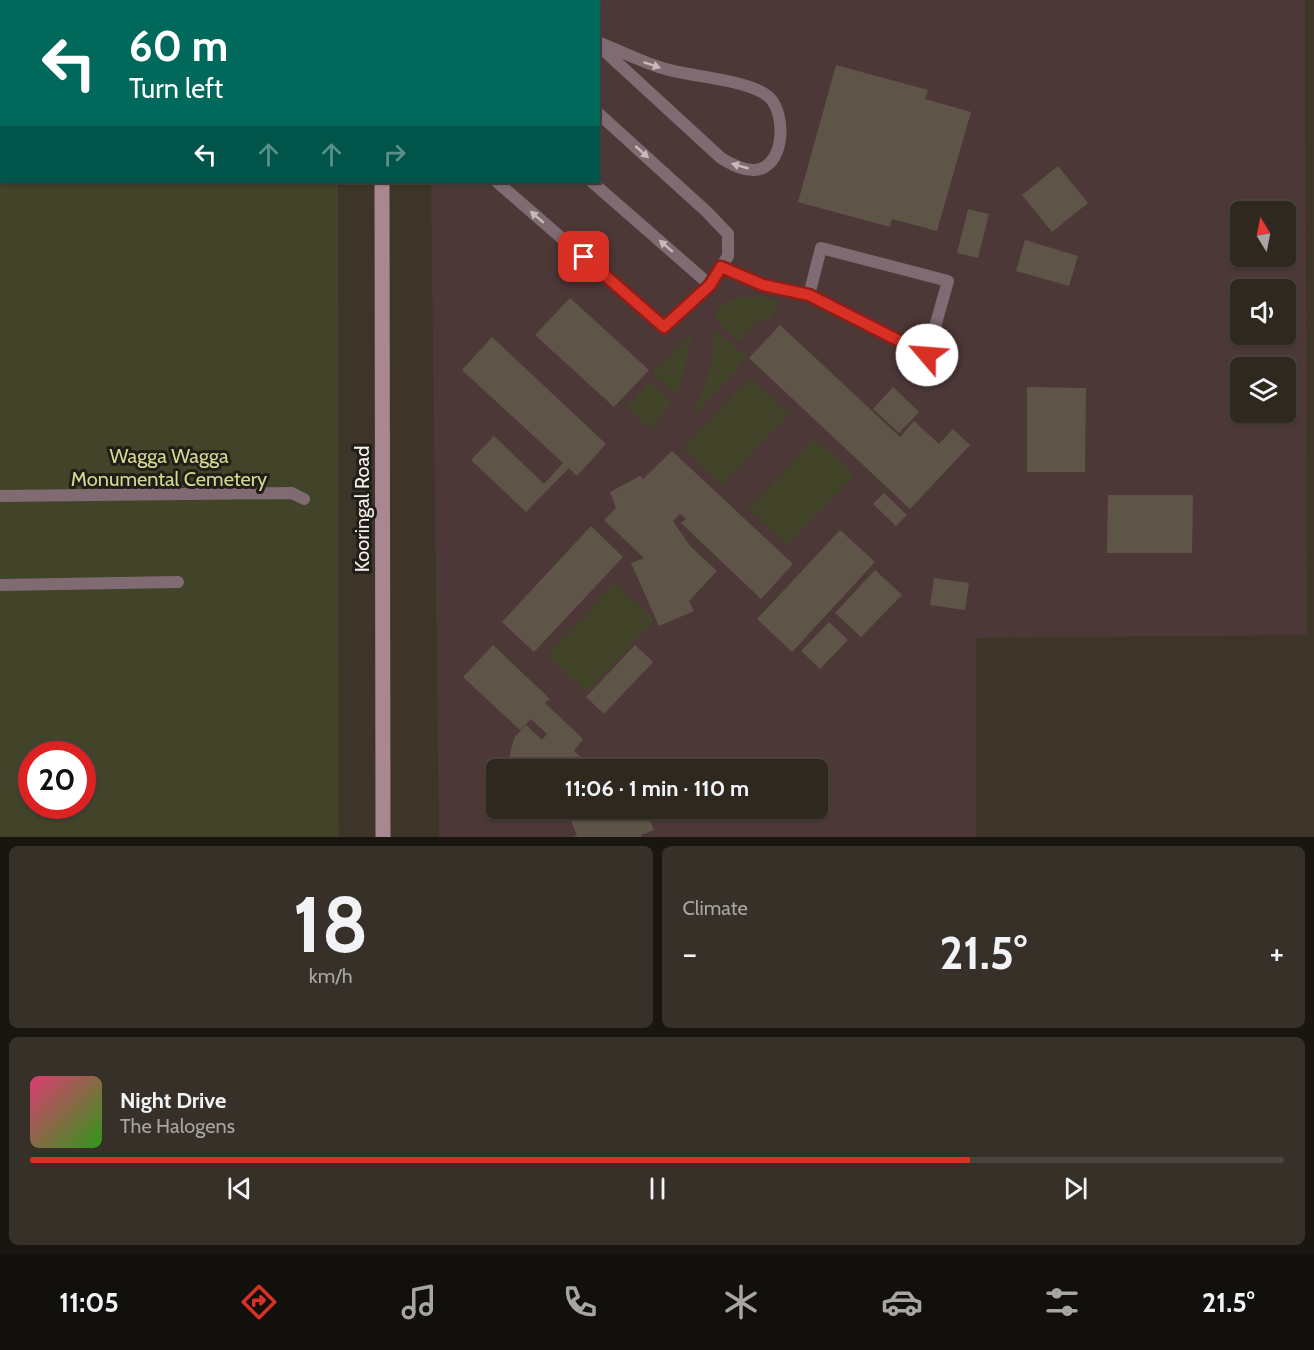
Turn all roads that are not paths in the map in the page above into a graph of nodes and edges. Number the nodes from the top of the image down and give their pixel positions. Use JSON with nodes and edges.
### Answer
{"nodes":[{"id":1,"x":600,"y":44,"type":"edge"},
{"id":2,"x":600,"y":45,"type":"edge"},
{"id":3,"x":600,"y":115,"type":"edge"},
{"id":4,"x":382,"y":183,"type":"edge"},
{"id":5,"x":498,"y":183,"type":"edge"},
{"id":6,"x":593,"y":183,"type":"edge"},
{"id":7,"x":721,"y":267,"type":"junction"},
{"id":8,"x":710,"y":285,"type":"junction"},
{"id":9,"x":809,"y":295,"type":"junction"},
{"id":10,"x":0,"y":496,"type":"edge"},
{"id":11,"x":304,"y":499,"type":"dead end"},
{"id":12,"x":178,"y":582,"type":"dead end"},
{"id":13,"x":0,"y":585,"type":"edge"},
{"id":14,"x":383,"y":837,"type":"edge"}],
"edges":[{"from":1,"to":2,"type":"lane","one_way":true},
{"from":3,"to":7,"type":"lane","one_way":true},
{"from":4,"to":14,"type":"main road","name":"Kooringal Road"},
{"from":8,"to":5,"type":"lane","one_way":true},
{"from":8,"to":6,"type":"lane","one_way":true},
{"from":7,"to":8,"type":"lane"},
{"from":7,"to":9,"type":"lane"},
{"from":9,"to":9,"type":"lane"},
{"from":10,"to":11,"type":"lane"},
{"from":12,"to":13,"type":"lane"}]}
